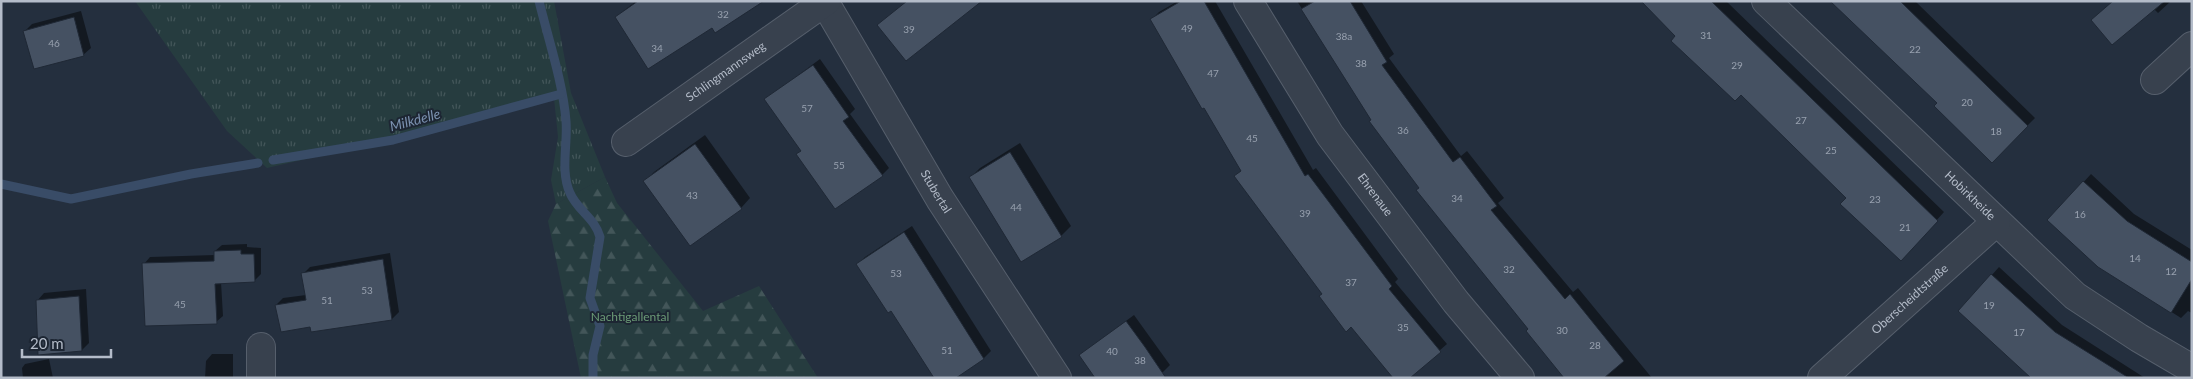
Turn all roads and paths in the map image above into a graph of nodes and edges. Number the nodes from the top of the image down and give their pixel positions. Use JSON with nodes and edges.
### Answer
{"nodes":[{"id":1,"x":1248,"y":1,"type":"edge"},
{"id":2,"x":1766,"y":1,"type":"edge"},
{"id":3,"x":825,"y":2,"type":"edge"},
{"id":4,"x":2192,"y":46,"type":"edge"},
{"id":5,"x":2156,"y":80,"type":"dead end"},
{"id":6,"x":626,"y":142,"type":"dead end"},
{"id":7,"x":1996,"y":222,"type":"junction"},
{"id":8,"x":262,"y":347,"type":"dead end"},
{"id":9,"x":2192,"y":369,"type":"edge"},
{"id":10,"x":261,"y":378,"type":"edge"},
{"id":11,"x":1058,"y":378,"type":"edge"},
{"id":12,"x":1520,"y":378,"type":"edge"},
{"id":13,"x":1822,"y":378,"type":"edge"}],
"edges":[{"from":1,"to":12,"type":"street","name":"Ehrenaue"},
{"from":2,"to":7,"type":"street","name":"Hobirkheide"},
{"from":3,"to":6,"type":"street","name":"Schlingmannsweg"},
{"from":3,"to":11,"type":"street","name":"Stubertal"},
{"from":4,"to":5,"type":"street"},
{"from":7,"to":9,"type":"street","name":"Hobirkheide"},
{"from":7,"to":13,"type":"street","name":"Oberscheidtstraße"},
{"from":8,"to":10,"type":"street"}]}
